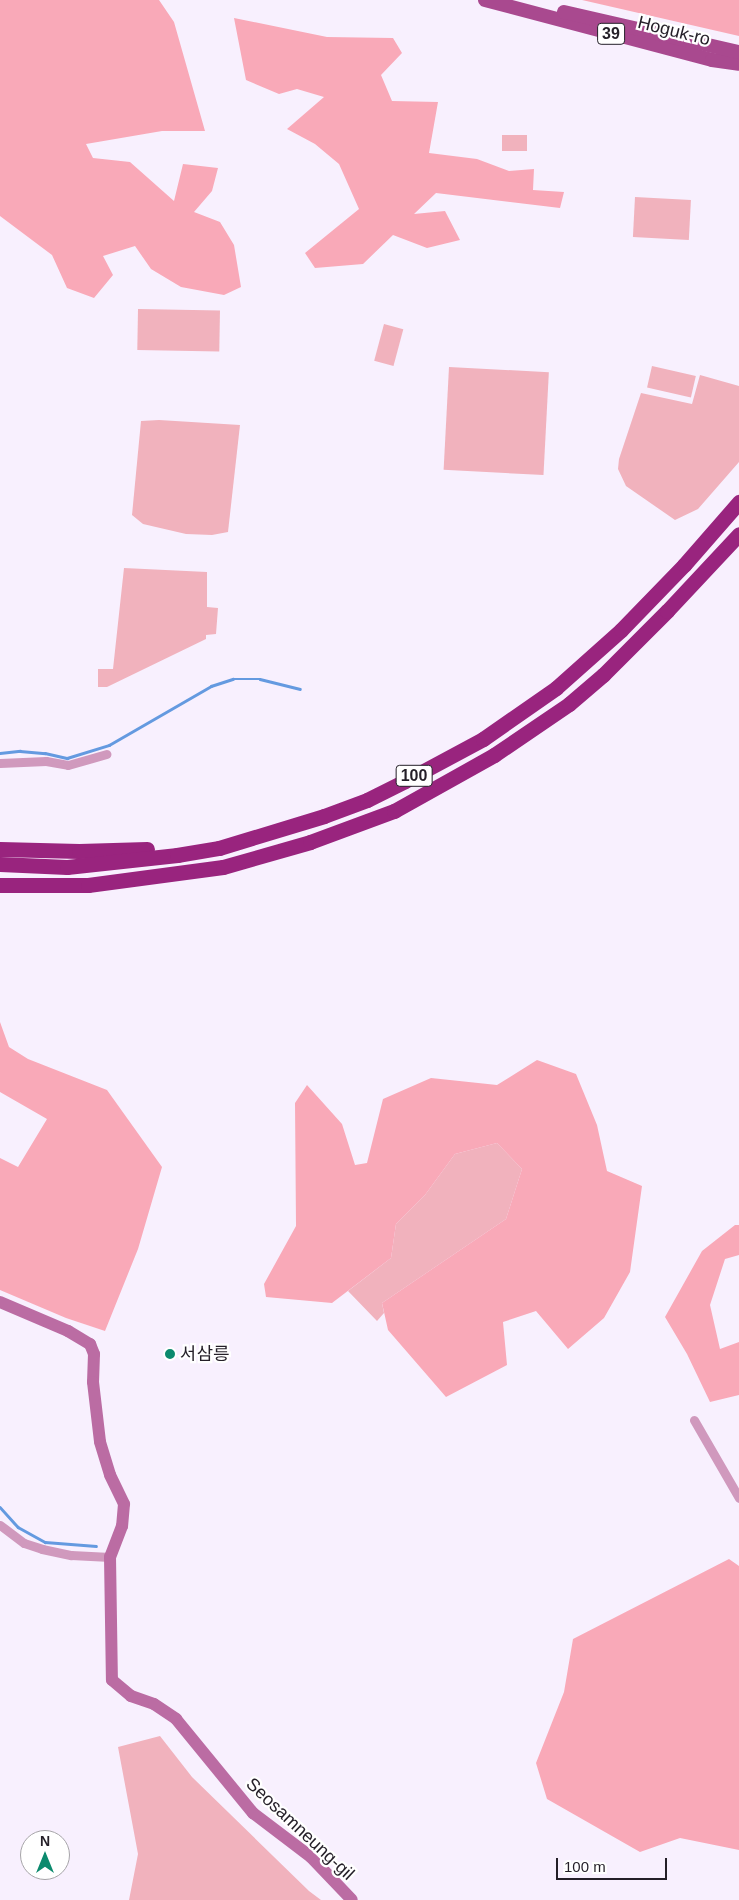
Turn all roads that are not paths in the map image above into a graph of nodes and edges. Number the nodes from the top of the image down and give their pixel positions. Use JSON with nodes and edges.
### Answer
{"nodes":[{"id":1,"x":485,"y":0,"type":"edge"},
{"id":2,"x":519,"y":0,"type":"edge"},
{"id":3,"x":739,"y":52,"type":"edge"},
{"id":4,"x":739,"y":64,"type":"edge"},
{"id":5,"x":739,"y":502,"type":"edge"},
{"id":6,"x":739,"y":534,"type":"edge"},
{"id":7,"x":106,"y":754,"type":"dead end"},
{"id":8,"x":0,"y":763,"type":"edge"},
{"id":9,"x":386,"y":790,"type":"junction"},
{"id":10,"x":0,"y":849,"type":"edge"},
{"id":11,"x":0,"y":864,"type":"edge"},
{"id":12,"x":0,"y":885,"type":"edge"},
{"id":13,"x":0,"y":1302,"type":"edge"},
{"id":14,"x":694,"y":1420,"type":"dead end"},
{"id":15,"x":739,"y":1498,"type":"edge"},
{"id":16,"x":0,"y":1525,"type":"edge"},
{"id":17,"x":110,"y":1557,"type":"junction"},
{"id":18,"x":352,"y":1900,"type":"edge"}],
"edges":[{"from":1,"to":4,"type":"main road","name":"Hoguk-ro","number":"39"},
{"from":2,"to":3,"type":"main road","name":"Hoguk-ro","number":"39"},
{"from":5,"to":9,"type":"highway","number":"100"},
{"from":6,"to":12,"type":"highway","number":"100"},
{"from":7,"to":8,"type":"street"},
{"from":9,"to":10,"type":"highway"},
{"from":9,"to":11,"type":"highway","number":"100"},
{"from":13,"to":17,"type":"street","name":"Seosamneung-gil"},
{"from":14,"to":15,"type":"street"},
{"from":16,"to":17,"type":"street"},
{"from":17,"to":18,"type":"street","name":"Seosamneung-gil"}]}
